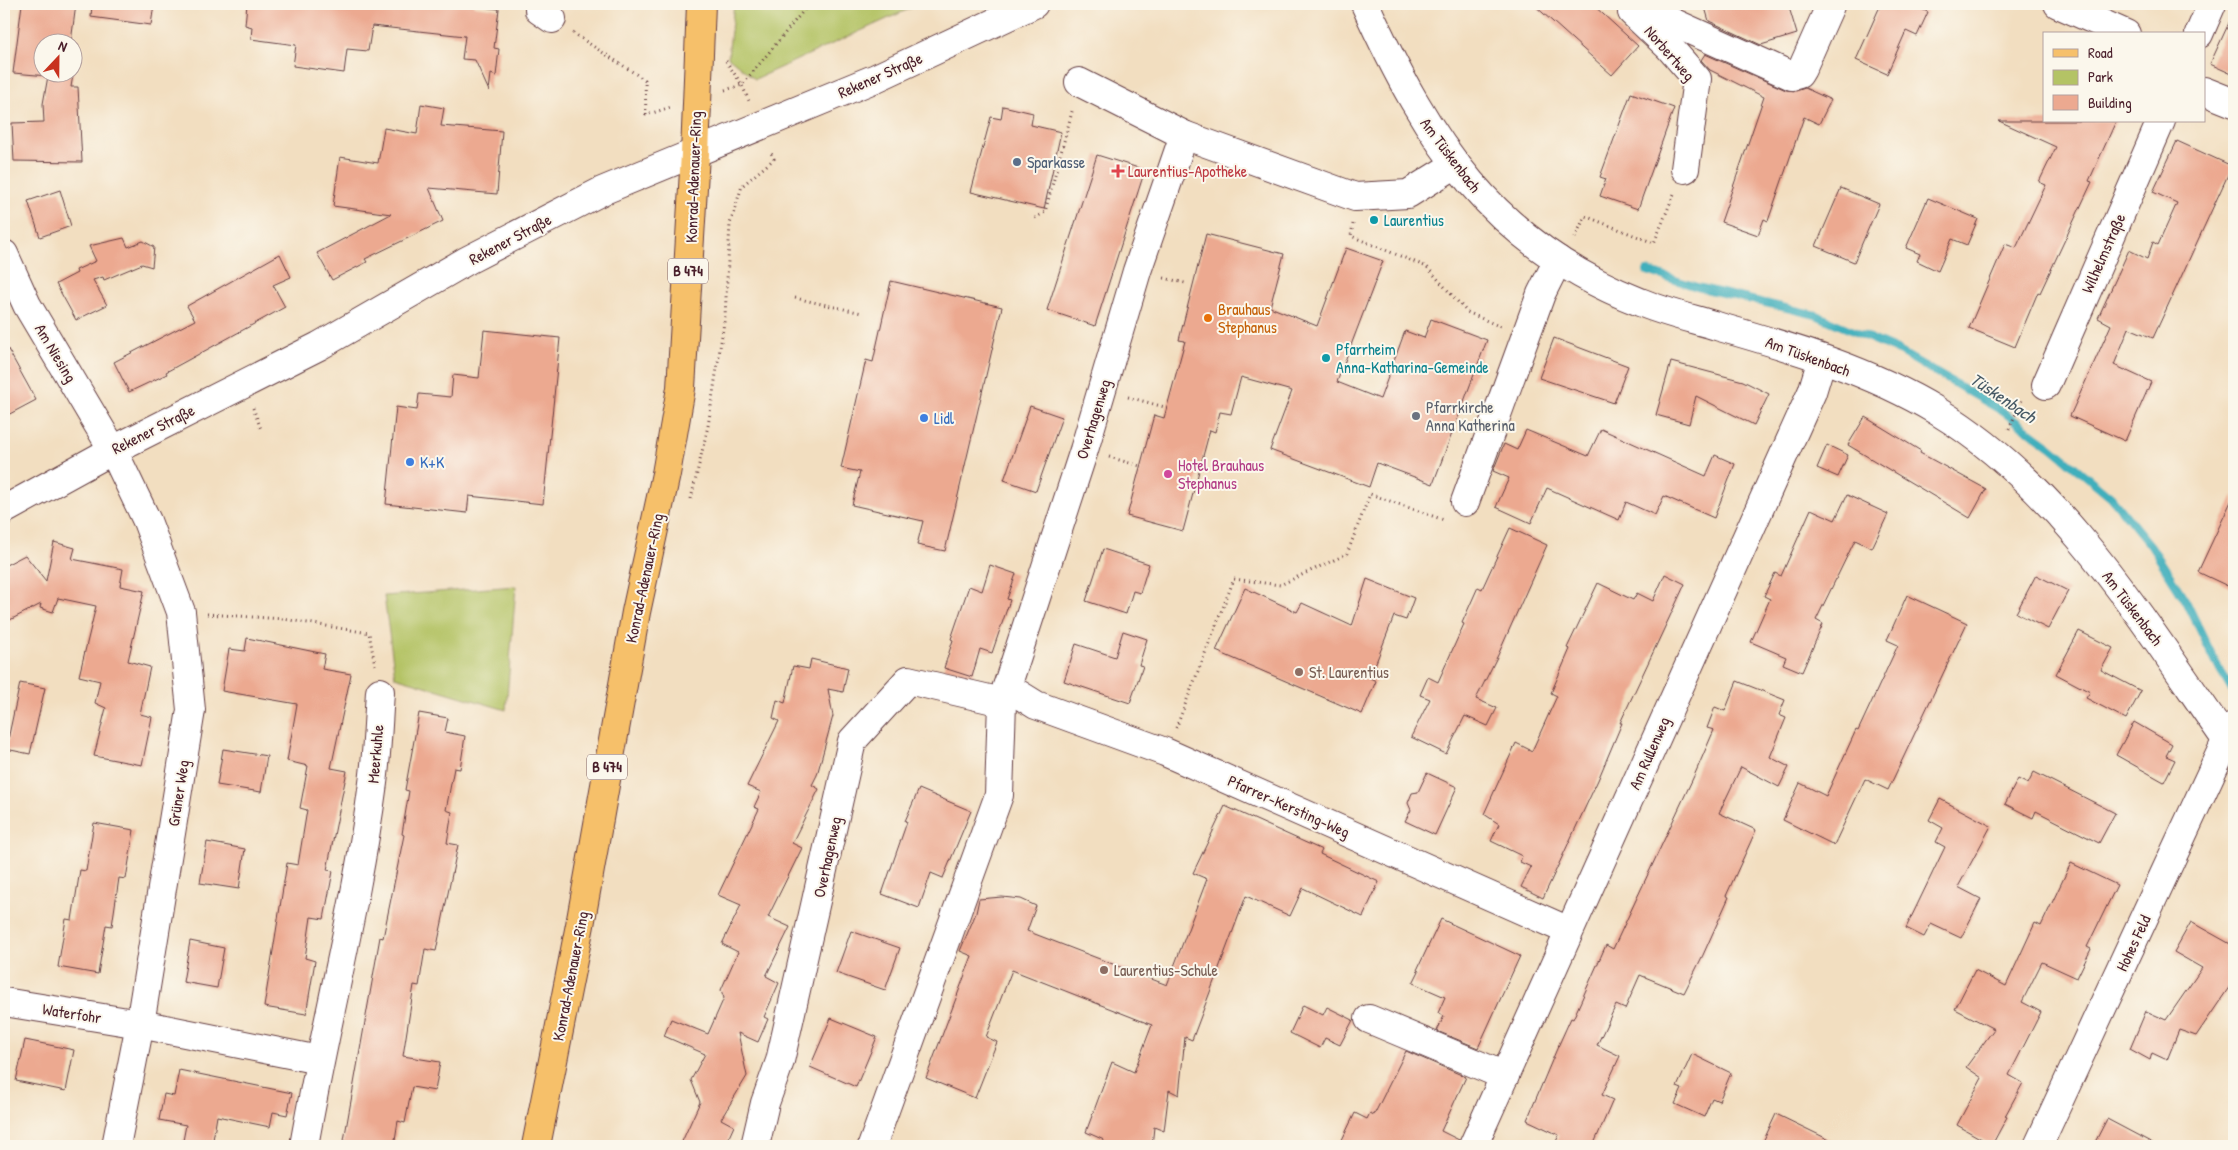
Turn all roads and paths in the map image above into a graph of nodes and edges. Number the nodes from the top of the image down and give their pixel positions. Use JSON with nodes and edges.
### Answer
{"nodes":[{"id":1,"x":701,"y":4,"type":"edge"},
{"id":2,"x":809,"y":4,"type":"edge"},
{"id":3,"x":1034,"y":4,"type":"edge"},
{"id":4,"x":1365,"y":4,"type":"edge"},
{"id":5,"x":2058,"y":4,"type":"edge"},
{"id":6,"x":2212,"y":4,"type":"edge"},
{"id":7,"x":1830,"y":6,"type":"dead end"},
{"id":8,"x":1628,"y":8,"type":"edge"},
{"id":9,"x":546,"y":12,"type":"edge"},
{"id":10,"x":2121,"y":32,"type":"edge"},
{"id":11,"x":2200,"y":32,"type":"edge"},
{"id":12,"x":724,"y":58,"type":"dead end"},
{"id":13,"x":1079,"y":82,"type":"joint"},
{"id":14,"x":742,"y":85,"type":"junction"},
{"id":15,"x":2206,"y":92,"type":"edge"},
{"id":16,"x":696,"y":100,"type":"junction"},
{"id":17,"x":2234,"y":103,"type":"edge"},
{"id":18,"x":2161,"y":122,"type":"edge"},
{"id":19,"x":760,"y":128,"type":"junction"},
{"id":20,"x":1184,"y":135,"type":"junction"},
{"id":21,"x":695,"y":154,"type":"junction"},
{"id":22,"x":1456,"y":164,"type":"junction"},
{"id":23,"x":1685,"y":169,"type":"joint"},
{"id":24,"x":1035,"y":218,"type":"dead end"},
{"id":25,"x":1358,"y":238,"type":"dead end"},
{"id":26,"x":4,"y":254,"type":"edge"},
{"id":27,"x":1558,"y":260,"type":"junction"},
{"id":28,"x":795,"y":298,"type":"dead end"},
{"id":29,"x":862,"y":313,"type":"dead end"},
{"id":30,"x":1524,"y":337,"type":"junction"},
{"id":31,"x":1822,"y":359,"type":"junction"},
{"id":32,"x":1102,"y":390,"type":"junction"},
{"id":33,"x":2036,"y":390,"type":"joint"},
{"id":34,"x":1168,"y":408,"type":"dead end"},
{"id":35,"x":2007,"y":434,"type":"dead end"},
{"id":36,"x":113,"y":450,"type":"junction"},
{"id":37,"x":1465,"y":502,"type":"joint"},
{"id":38,"x":4,"y":510,"type":"edge"},
{"id":39,"x":181,"y":612,"type":"junction"},
{"id":40,"x":380,"y":692,"type":"joint"},
{"id":41,"x":1004,"y":695,"type":"junction"},
{"id":42,"x":2232,"y":736,"type":"edge"},
{"id":43,"x":1166,"y":752,"type":"junction"},
{"id":44,"x":1568,"y":931,"type":"junction"},
{"id":45,"x":4,"y":1002,"type":"edge"},
{"id":46,"x":1369,"y":1018,"type":"dead end"},
{"id":47,"x":140,"y":1024,"type":"junction"},
{"id":48,"x":319,"y":1060,"type":"junction"},
{"id":49,"x":1505,"y":1076,"type":"junction"},
{"id":50,"x":116,"y":1146,"type":"edge"},
{"id":51,"x":304,"y":1146,"type":"edge"},
{"id":52,"x":536,"y":1146,"type":"edge"},
{"id":53,"x":755,"y":1146,"type":"edge"},
{"id":54,"x":872,"y":1146,"type":"edge"},
{"id":55,"x":1473,"y":1146,"type":"edge"},
{"id":56,"x":2038,"y":1146,"type":"edge"}],
"edges":[{"from":1,"to":16,"type":"main road","name":"Konrad-Adenauer-Ring","number":"B 474"},
{"from":2,"to":14,"type":"path"},
{"from":3,"to":19,"type":"street","name":"Rekener Straße"},
{"from":4,"to":22,"type":"street","name":"Am Tüskenbach"},
{"from":5,"to":10,"type":"street"},
{"from":6,"to":11,"type":"street"},
{"from":7,"to":8,"type":"street"},
{"from":8,"to":23,"type":"street","name":"Norbertweg"},
{"from":9,"to":16,"type":"path"},
{"from":12,"to":14,"type":"path"},
{"from":13,"to":20,"type":"street"},
{"from":13,"to":24,"type":"path"},
{"from":14,"to":16,"type":"path"},
{"from":14,"to":19,"type":"path"},
{"from":15,"to":17,"type":"street"},
{"from":16,"to":21,"type":"main road","name":"Konrad-Adenauer-Ring","number":"B 474"},
{"from":18,"to":33,"type":"street","name":"Wilhelmstraße"},
{"from":19,"to":21,"type":"street","name":"Rekener Straße"},
{"from":20,"to":22,"type":"street"},
{"from":20,"to":32,"type":"street","name":"Overhagenweg"},
{"from":21,"to":36,"type":"street","name":"Rekener Straße"},
{"from":21,"to":52,"type":"main road","name":"Konrad-Adenauer-Ring","number":"B 474"},
{"from":22,"to":27,"type":"street","name":"Am Tüskenbach"},
{"from":23,"to":27,"type":"path"},
{"from":25,"to":30,"type":"path"},
{"from":26,"to":36,"type":"street","name":"Am Niesing"},
{"from":27,"to":30,"type":"street"},
{"from":27,"to":31,"type":"street","name":"Am Tüskenbach"},
{"from":28,"to":29,"type":"path"},
{"from":30,"to":37,"type":"street"},
{"from":31,"to":42,"type":"street","name":"Am Tüskenbach"},
{"from":31,"to":44,"type":"street","name":"Am Rullenweg"},
{"from":32,"to":34,"type":"path"},
{"from":32,"to":41,"type":"street","name":"Overhagenweg"},
{"from":33,"to":35,"type":"path"},
{"from":36,"to":38,"type":"street","name":"Rekener Straße"},
{"from":36,"to":39,"type":"street","name":"Grüner Weg"},
{"from":37,"to":43,"type":"path"},
{"from":39,"to":40,"type":"path"},
{"from":39,"to":47,"type":"street","name":"Grüner Weg"},
{"from":40,"to":48,"type":"street","name":"Meerkuhle"},
{"from":41,"to":43,"type":"street","name":"Pfarrer-Kersting-Weg"},
{"from":41,"to":53,"type":"street","name":"Overhagenweg"},
{"from":41,"to":54,"type":"street","name":"Overhagenweg"},
{"from":42,"to":56,"type":"street","name":"Hohes Feld"},
{"from":43,"to":44,"type":"street","name":"Pfarrer-Kersting-Weg"},
{"from":44,"to":49,"type":"street","name":"Am Rullenweg"},
{"from":45,"to":47,"type":"street","name":"Waterfohr"},
{"from":46,"to":49,"type":"street"},
{"from":47,"to":48,"type":"street"},
{"from":47,"to":50,"type":"street","name":"Grüner Weg"},
{"from":48,"to":51,"type":"street","name":"Meerkuhle"},
{"from":49,"to":55,"type":"street","name":"Am Rullenweg"}]}
